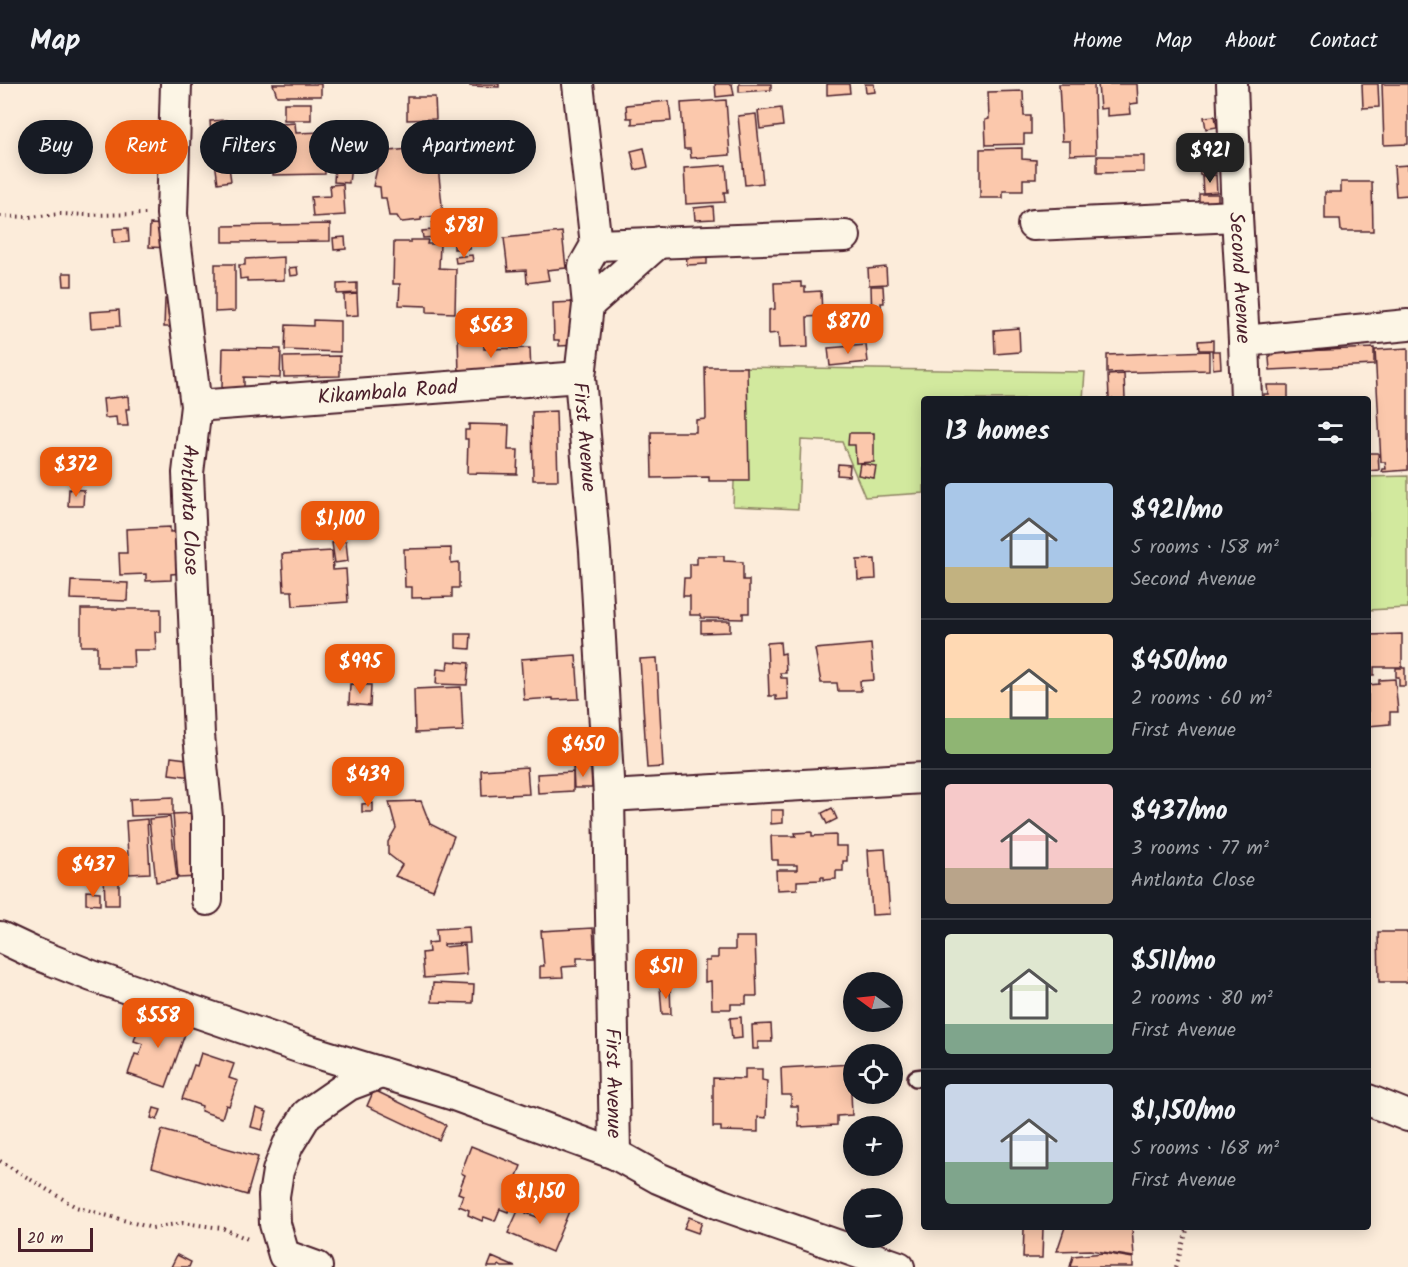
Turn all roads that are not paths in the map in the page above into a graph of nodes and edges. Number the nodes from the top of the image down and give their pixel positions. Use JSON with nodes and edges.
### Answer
{"nodes":[{"id":1,"x":176,"y":84,"type":"edge"},
{"id":2,"x":578,"y":84,"type":"edge"},
{"id":3,"x":1232,"y":84,"type":"edge"},
{"id":4,"x":1237,"y":216,"type":"junction"},
{"id":5,"x":1033,"y":225,"type":"dead end"},
{"id":6,"x":845,"y":236,"type":"dead end"},
{"id":7,"x":659,"y":242,"type":"junction"},
{"id":8,"x":596,"y":245,"type":"junction"},
{"id":9,"x":588,"y":305,"type":"junction"},
{"id":10,"x":1408,"y":325,"type":"edge"},
{"id":11,"x":1244,"y":341,"type":"junction"},
{"id":12,"x":580,"y":376,"type":"junction"},
{"id":13,"x":1246,"y":396,"type":"edge"},
{"id":14,"x":196,"y":406,"type":"junction"},
{"id":15,"x":921,"y":778,"type":"edge"},
{"id":16,"x":609,"y":796,"type":"junction"},
{"id":17,"x":207,"y":900,"type":"dead end"},
{"id":18,"x":0,"y":937,"type":"edge"},
{"id":19,"x":381,"y":1073,"type":"junction"},
{"id":20,"x":1371,"y":1101,"type":"edge"},
{"id":21,"x":1408,"y":1116,"type":"edge"},
{"id":22,"x":615,"y":1154,"type":"junction"},
{"id":23,"x":318,"y":1267,"type":"edge"},
{"id":24,"x":898,"y":1267,"type":"edge"}],
"edges":[{"from":1,"to":14,"type":"street","name":"Antlanta Close"},
{"from":2,"to":8,"type":"street","name":"First Avenue"},
{"from":3,"to":4,"type":"street","name":"Second Avenue"},
{"from":4,"to":5,"type":"street"},
{"from":4,"to":11,"type":"street","name":"Second Avenue"},
{"from":6,"to":7,"type":"street"},
{"from":7,"to":8,"type":"street"},
{"from":7,"to":9,"type":"street"},
{"from":8,"to":9,"type":"street","name":"First Avenue"},
{"from":9,"to":12,"type":"street","name":"First Avenue"},
{"from":10,"to":11,"type":"street"},
{"from":11,"to":13,"type":"street","name":"Second Avenue"},
{"from":12,"to":14,"type":"street","name":"Kikambala Road"},
{"from":12,"to":16,"type":"street","name":"First Avenue"},
{"from":14,"to":17,"type":"street","name":"Antlanta Close"},
{"from":15,"to":16,"type":"street"},
{"from":16,"to":22,"type":"street","name":"First Avenue"},
{"from":18,"to":19,"type":"street"},
{"from":19,"to":22,"type":"street"},
{"from":19,"to":23,"type":"street"},
{"from":20,"to":21,"type":"street"},
{"from":22,"to":24,"type":"street"}]}
